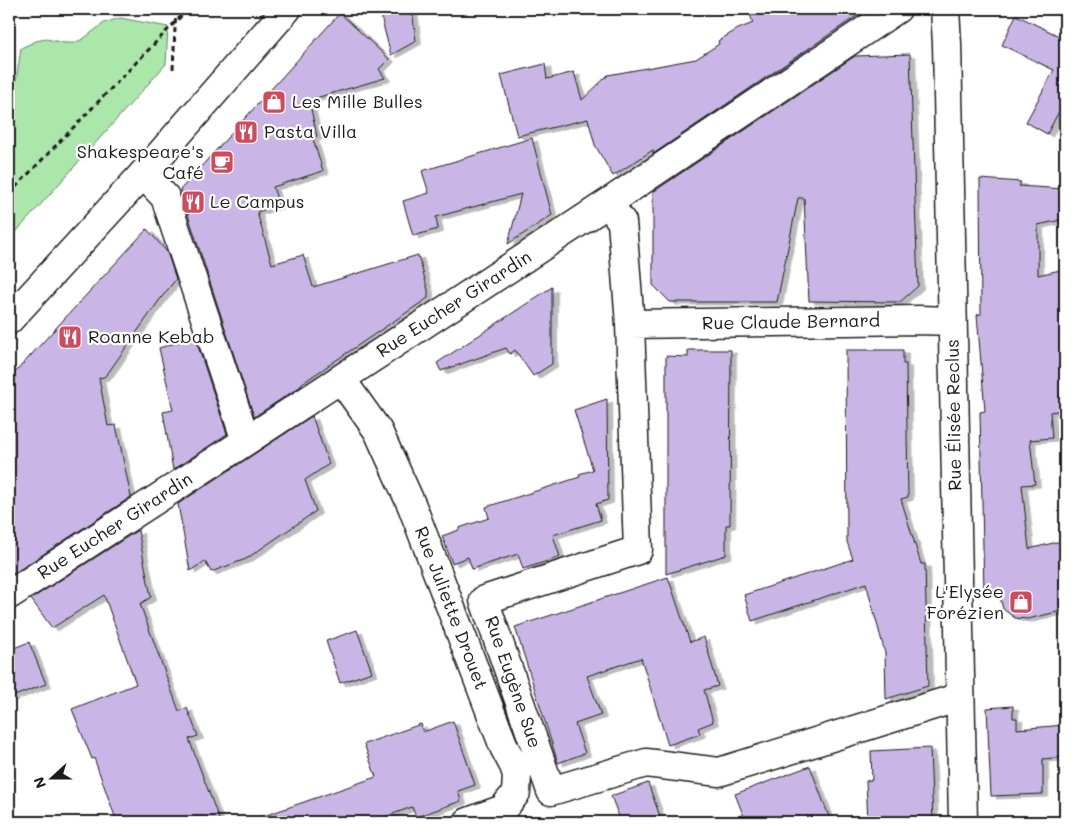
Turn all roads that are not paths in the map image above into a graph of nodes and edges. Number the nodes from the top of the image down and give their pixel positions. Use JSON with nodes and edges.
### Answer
{"nodes":[{"id":1,"x":288,"y":9,"type":"edge"},
{"id":2,"x":897,"y":9,"type":"edge"},
{"id":3,"x":945,"y":9,"type":"edge"},
{"id":4,"x":143,"y":174,"type":"junction"},
{"id":5,"x":608,"y":203,"type":"junction"},
{"id":6,"x":9,"y":320,"type":"edge"},
{"id":7,"x":952,"y":321,"type":"junction"},
{"id":8,"x":630,"y":324,"type":"junction"},
{"id":9,"x":340,"y":379,"type":"junction"},
{"id":10,"x":246,"y":441,"type":"junction"},
{"id":11,"x":9,"y":595,"type":"edge"},
{"id":12,"x":960,"y":697,"type":"junction"},
{"id":13,"x":468,"y":822,"type":"edge"},
{"id":14,"x":963,"y":822,"type":"edge"}],
"edges":[{"from":1,"to":4,"type":"street"},
{"from":2,"to":5,"type":"street","name":"Rue Eucher Girardin"},
{"from":3,"to":7,"type":"street","name":"Rue Élisée Reclus"},
{"from":4,"to":6,"type":"street"},
{"from":4,"to":10,"type":"street"},
{"from":5,"to":8,"type":"street","name":"Rue Eugène Sue"},
{"from":5,"to":9,"type":"street","name":"Rue Eucher Girardin"},
{"from":7,"to":8,"type":"street","name":"Rue Claude Bernard"},
{"from":7,"to":12,"type":"street","name":"Rue Élisée Reclus"},
{"from":8,"to":12,"type":"street","name":"Rue Eugène Sue"},
{"from":9,"to":10,"type":"street","name":"Rue Eucher Girardin"},
{"from":9,"to":13,"type":"street","name":"Rue Juliette Drouet"},
{"from":10,"to":11,"type":"street","name":"Rue Eucher Girardin"},
{"from":12,"to":14,"type":"street","name":"Rue Élisée Reclus"}]}
